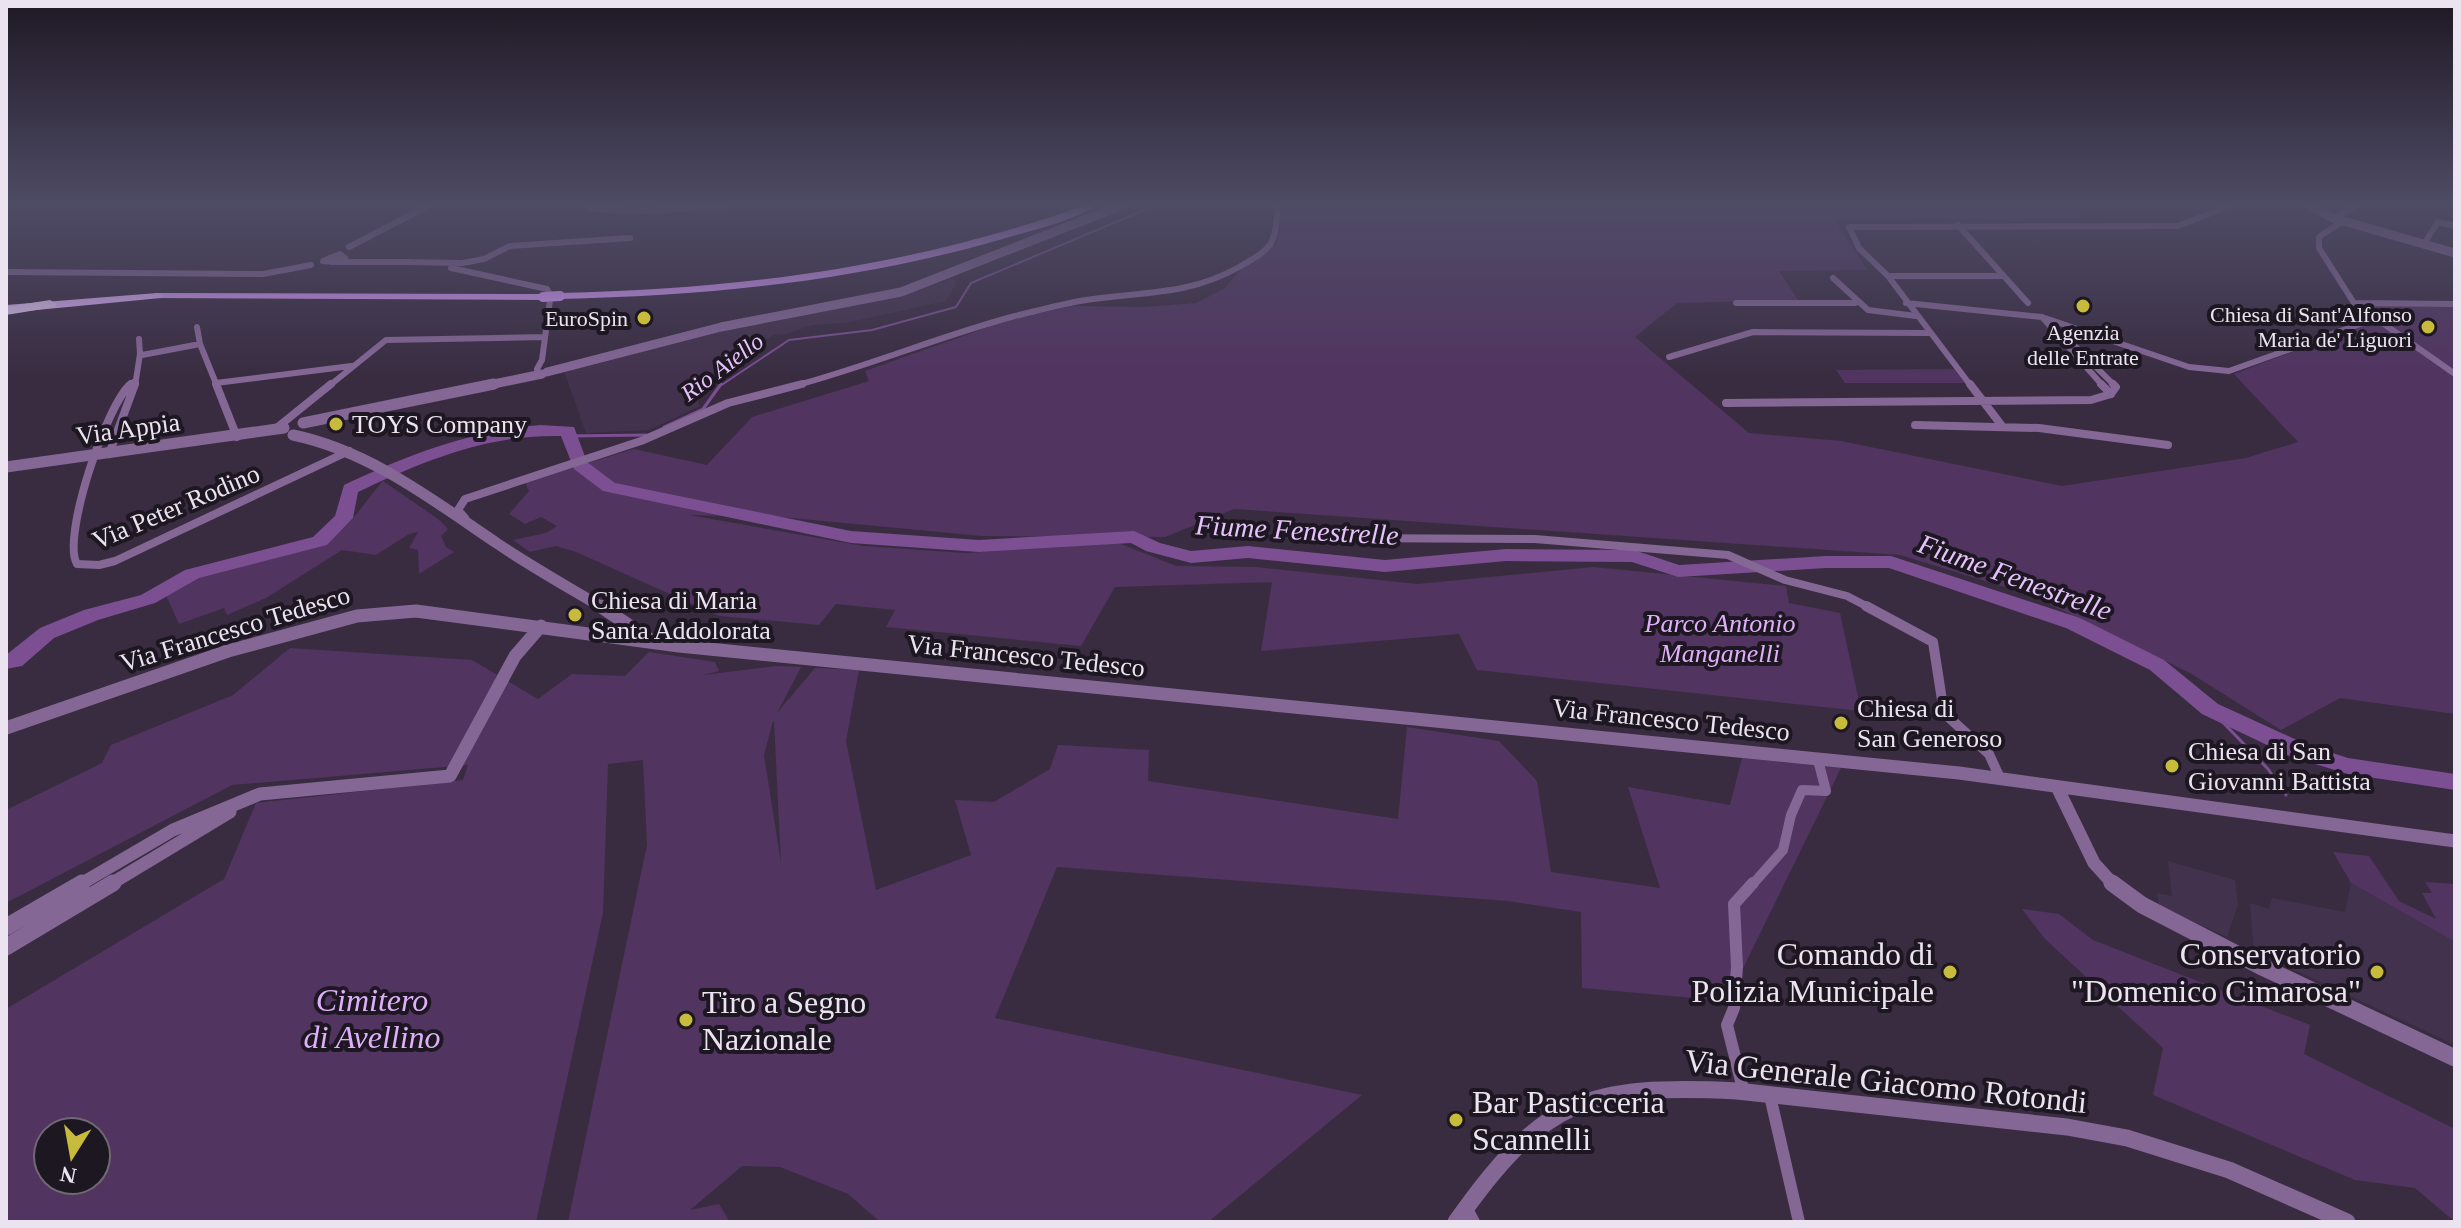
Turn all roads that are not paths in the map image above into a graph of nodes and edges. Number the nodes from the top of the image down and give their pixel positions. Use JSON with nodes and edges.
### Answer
{"nodes":[{"id":1,"x":317,"y":263,"type":"edge"},
{"id":2,"x":417,"y":263,"type":"edge"},
{"id":3,"x":884,"y":263,"type":"edge"},
{"id":4,"x":974,"y":263,"type":"edge"},
{"id":5,"x":1241,"y":263,"type":"edge"},
{"id":6,"x":1875,"y":263,"type":"edge"},
{"id":7,"x":1993,"y":263,"type":"edge"},
{"id":8,"x":2329,"y":263,"type":"edge"},
{"id":9,"x":6,"y":272,"type":"edge"},
{"id":10,"x":1888,"y":276,"type":"junction"},
{"id":11,"x":2004,"y":276,"type":"junction"},
{"id":12,"x":1833,"y":278,"type":"dead end"},
{"id":13,"x":157,"y":296,"type":"joint"},
{"id":14,"x":551,"y":297,"type":"junction"},
{"id":15,"x":52,"y":302,"type":"joint"},
{"id":16,"x":1736,"y":303,"type":"dead end"},
{"id":17,"x":1855,"y":303,"type":"junction"},
{"id":18,"x":1906,"y":303,"type":"junction"},
{"id":19,"x":2028,"y":303,"type":"dead end"},
{"id":20,"x":2354,"y":303,"type":"junction"},
{"id":21,"x":2455,"y":304,"type":"edge"},
{"id":22,"x":6,"y":308,"type":"edge"},
{"id":23,"x":1916,"y":316,"type":"junction"},
{"id":24,"x":2042,"y":317,"type":"junction"},
{"id":25,"x":2374,"y":319,"type":"junction"},
{"id":26,"x":197,"y":327,"type":"dead end"},
{"id":27,"x":1929,"y":333,"type":"junction"},
{"id":28,"x":545,"y":337,"type":"junction"},
{"id":29,"x":139,"y":339,"type":"dead end"},
{"id":30,"x":200,"y":344,"type":"junction"},
{"id":31,"x":142,"y":355,"type":"junction"},
{"id":32,"x":1669,"y":357,"type":"dead end"},
{"id":33,"x":354,"y":366,"type":"junction"},
{"id":34,"x":542,"y":369,"type":"junction"},
{"id":35,"x":2455,"y":374,"type":"edge"},
{"id":36,"x":135,"y":381,"type":"junction"},
{"id":37,"x":216,"y":383,"type":"junction"},
{"id":38,"x":1981,"y":400,"type":"junction"},
{"id":39,"x":1726,"y":403,"type":"dead end"},
{"id":40,"x":119,"y":421,"type":"junction"},
{"id":41,"x":105,"y":425,"type":"junction"},
{"id":42,"x":1915,"y":425,"type":"dead end"},
{"id":43,"x":2002,"y":426,"type":"junction"},
{"id":44,"x":307,"y":428,"type":"junction"},
{"id":45,"x":283,"y":432,"type":"junction"},
{"id":46,"x":237,"y":437,"type":"junction"},
{"id":47,"x":2168,"y":445,"type":"dead end"},
{"id":48,"x":349,"y":451,"type":"junction"},
{"id":49,"x":109,"y":454,"type":"junction"},
{"id":50,"x":97,"y":456,"type":"junction"},
{"id":51,"x":6,"y":467,"type":"edge"},
{"id":52,"x":462,"y":521,"type":"junction"},
{"id":53,"x":1338,"y":538,"type":"dead end"},
{"id":54,"x":541,"y":626,"type":"junction"},
{"id":55,"x":652,"y":641,"type":"junction"},
{"id":56,"x":6,"y":728,"type":"edge"},
{"id":57,"x":1818,"y":760,"type":"junction"},
{"id":58,"x":2000,"y":778,"type":"junction"},
{"id":59,"x":2058,"y":789,"type":"junction"},
{"id":60,"x":260,"y":794,"type":"junction"},
{"id":61,"x":2455,"y":841,"type":"edge"},
{"id":62,"x":6,"y":927,"type":"edge"},
{"id":63,"x":6,"y":947,"type":"edge"},
{"id":64,"x":2455,"y":1058,"type":"edge"},
{"id":65,"x":1744,"y":1093,"type":"junction"},
{"id":66,"x":1770,"y":1096,"type":"junction"},
{"id":67,"x":1466,"y":1217,"type":"edge"},
{"id":68,"x":1799,"y":1222,"type":"edge"},
{"id":69,"x":2347,"y":1222,"type":"edge"}],
"edges":[{"from":1,"to":9,"type":"street"},
{"from":2,"to":14,"type":"street"},
{"from":3,"to":14,"type":"main road"},
{"from":4,"to":34,"type":"street"},
{"from":5,"to":52,"type":"street"},
{"from":6,"to":10,"type":"street"},
{"from":7,"to":11,"type":"street"},
{"from":8,"to":20,"type":"street"},
{"from":10,"to":11,"type":"street"},
{"from":10,"to":18,"type":"street"},
{"from":11,"to":19,"type":"street"},
{"from":12,"to":17,"type":"street"},
{"from":13,"to":14,"type":"main road"},
{"from":13,"to":15,"type":"highway"},
{"from":14,"to":28,"type":"street"},
{"from":15,"to":22,"type":"highway"},
{"from":16,"to":17,"type":"street"},
{"from":17,"to":23,"type":"street"},
{"from":18,"to":23,"type":"street"},
{"from":18,"to":24,"type":"street"},
{"from":20,"to":21,"type":"street"},
{"from":20,"to":25,"type":"street"},
{"from":23,"to":27,"type":"street"},
{"from":24,"to":25,"type":"street"},
{"from":24,"to":38,"type":"street"},
{"from":25,"to":35,"type":"street"},
{"from":26,"to":30,"type":"street"},
{"from":27,"to":32,"type":"street"},
{"from":27,"to":38,"type":"street"},
{"from":28,"to":33,"type":"street"},
{"from":28,"to":34,"type":"street"},
{"from":29,"to":31,"type":"street"},
{"from":30,"to":31,"type":"street"},
{"from":30,"to":37,"type":"street"},
{"from":31,"to":36,"type":"street"},
{"from":33,"to":37,"type":"street"},
{"from":33,"to":45,"type":"street"},
{"from":34,"to":44,"type":"street"},
{"from":36,"to":40,"type":"street"},
{"from":36,"to":41,"type":"street"},
{"from":37,"to":46,"type":"street"},
{"from":38,"to":39,"type":"street"},
{"from":38,"to":43,"type":"street"},
{"from":40,"to":41,"type":"street"},
{"from":40,"to":49,"type":"street"},
{"from":41,"to":50,"type":"street"},
{"from":42,"to":43,"type":"street"},
{"from":43,"to":47,"type":"street"},
{"from":44,"to":45,"type":"street","name":"Via Appia"},
{"from":44,"to":48,"type":"street","name":"Via Appia"},
{"from":45,"to":46,"type":"street","name":"Via Appia"},
{"from":46,"to":49,"type":"street","name":"Via Appia"},
{"from":48,"to":50,"type":"street","name":"Via Peter Rodino"},
{"from":48,"to":52,"type":"street","name":"Via Appia"},
{"from":49,"to":50,"type":"street","name":"Via Appia"},
{"from":50,"to":51,"type":"street","name":"Via Appia"},
{"from":52,"to":55,"type":"street","name":"Via Appia"},
{"from":53,"to":58,"type":"street"},
{"from":54,"to":55,"type":"street","name":"Via Francesco Tedesco"},
{"from":54,"to":56,"type":"street","name":"Via Francesco Tedesco"},
{"from":54,"to":60,"type":"street"},
{"from":55,"to":57,"type":"street","name":"Via Francesco Tedesco"},
{"from":57,"to":58,"type":"street","name":"Via Francesco Tedesco"},
{"from":57,"to":65,"type":"street"},
{"from":58,"to":59,"type":"street","name":"Via Francesco Tedesco"},
{"from":59,"to":61,"type":"street","name":"Via Francesco Tedesco"},
{"from":59,"to":64,"type":"street"},
{"from":60,"to":62,"type":"street"},
{"from":60,"to":63,"type":"street"},
{"from":65,"to":66,"type":"street","name":"Via Generale Giacomo Rotondi"},
{"from":65,"to":67,"type":"street","name":"Via Generale Giacomo Rotondi"},
{"from":66,"to":68,"type":"street"},
{"from":66,"to":69,"type":"street","name":"Via Generale Giacomo Rotondi"}]}
